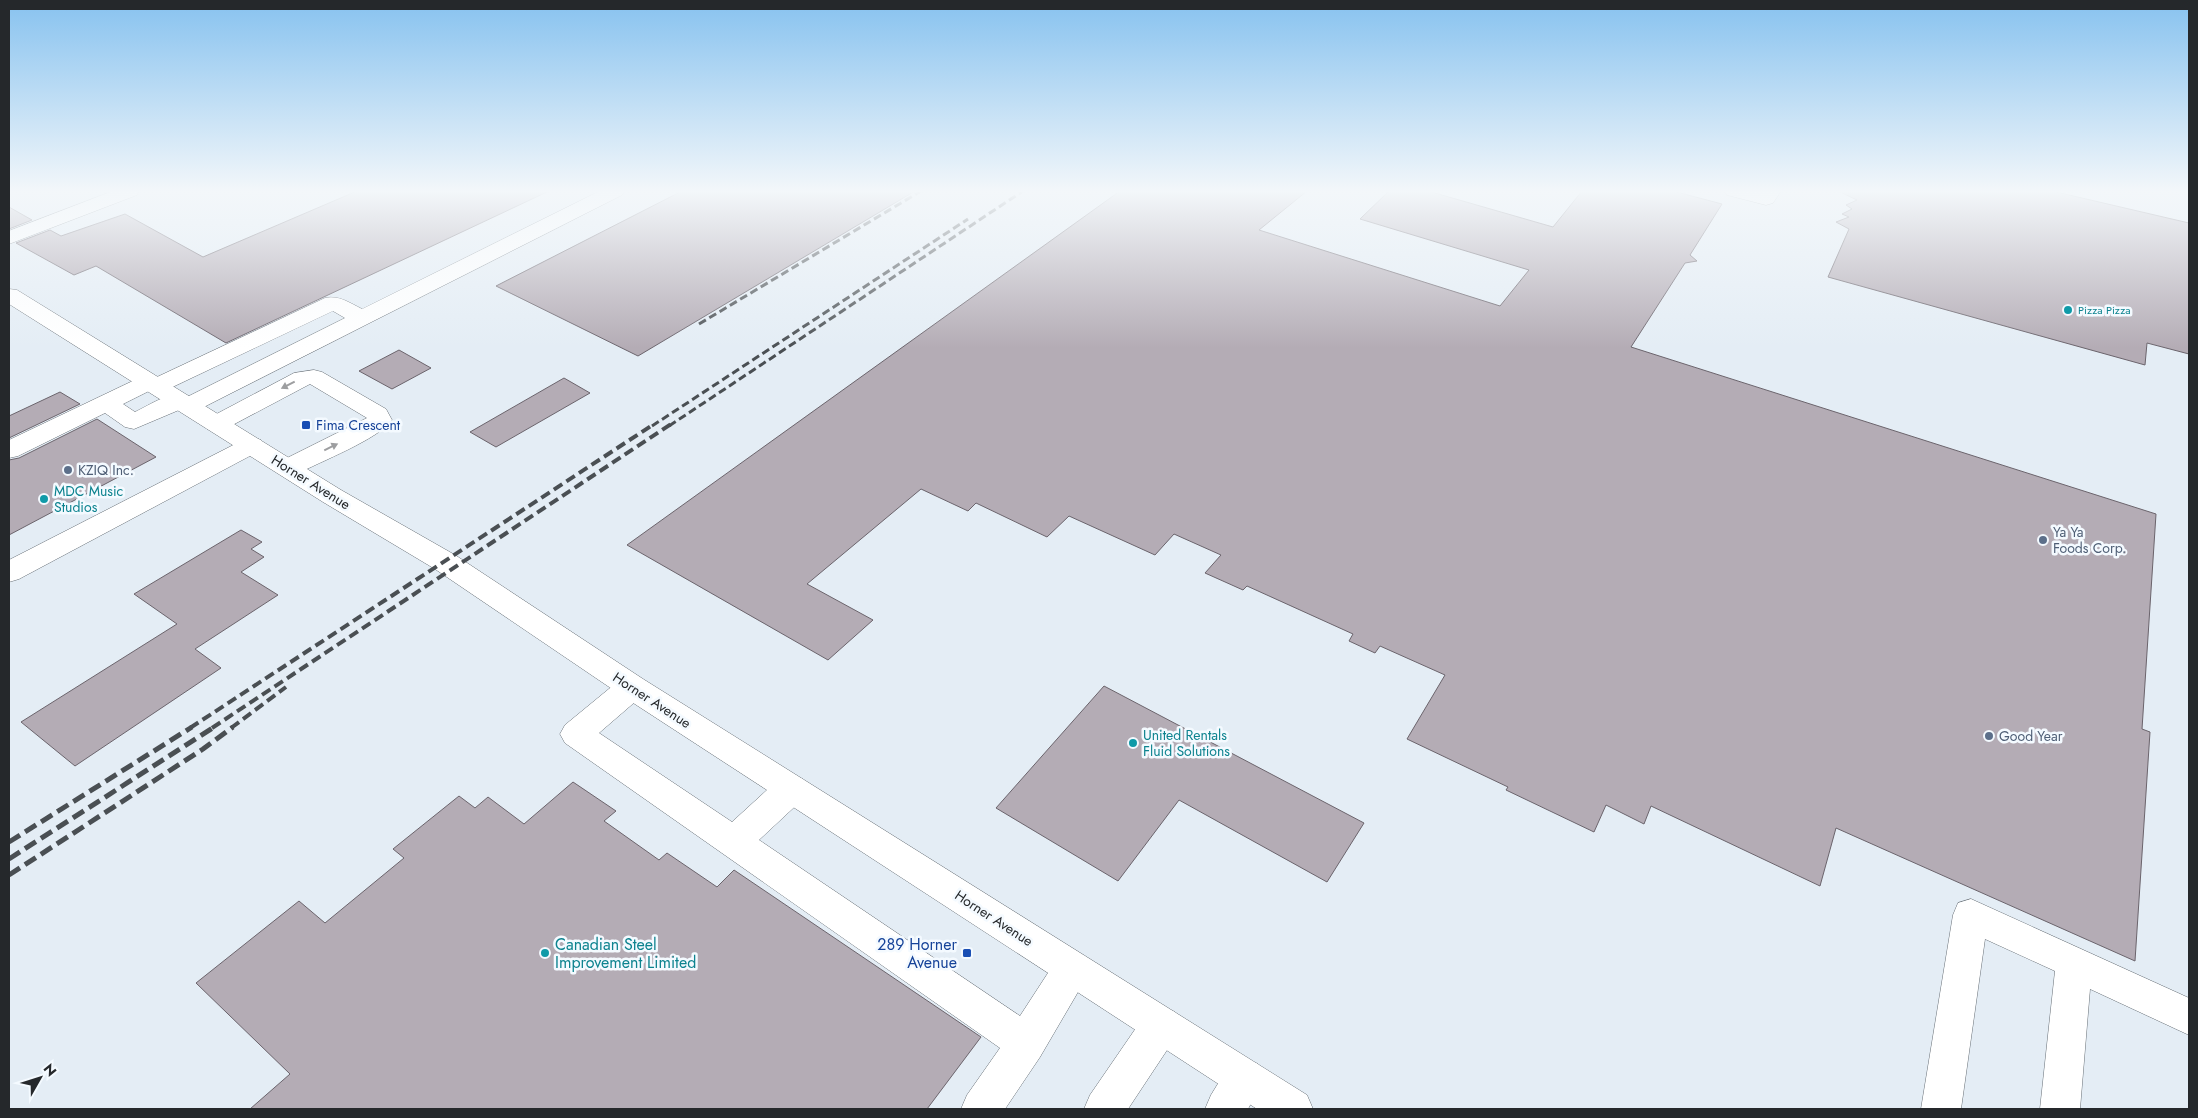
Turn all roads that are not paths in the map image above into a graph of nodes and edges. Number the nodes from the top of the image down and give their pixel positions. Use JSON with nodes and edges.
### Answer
{"nodes":[{"id":1,"x":510,"y":243,"type":"edge"},
{"id":2,"x":9,"y":295,"type":"edge"},
{"id":3,"x":362,"y":318,"type":"junction"},
{"id":4,"x":168,"y":394,"type":"junction"},
{"id":5,"x":106,"y":403,"type":"junction"},
{"id":6,"x":216,"y":424,"type":"junction"},
{"id":7,"x":252,"y":445,"type":"junction"},
{"id":8,"x":9,"y":450,"type":"edge"},
{"id":9,"x":288,"y":468,"type":"junction"},
{"id":10,"x":9,"y":572,"type":"edge"},
{"id":11,"x":632,"y":687,"type":"junction"},
{"id":12,"x":791,"y":789,"type":"junction"},
{"id":13,"x":734,"y":842,"type":"junction"},
{"id":14,"x":2074,"y":962,"type":"junction"},
{"id":15,"x":1072,"y":968,"type":"junction"},
{"id":16,"x":2189,"y":1017,"type":"edge"},
{"id":17,"x":1161,"y":1025,"type":"junction"},
{"id":18,"x":1026,"y":1043,"type":"junction"},
{"id":19,"x":1234,"y":1094,"type":"edge"},
{"id":20,"x":981,"y":1109,"type":"edge"},
{"id":21,"x":1104,"y":1109,"type":"edge"},
{"id":22,"x":1293,"y":1109,"type":"edge"},
{"id":23,"x":1941,"y":1109,"type":"edge"},
{"id":24,"x":2060,"y":1109,"type":"edge"}],
"edges":[{"from":1,"to":3,"type":"main road"},
{"from":2,"to":4,"type":"main road","name":"Horner Avenue"},
{"from":3,"to":4,"type":"main road"},
{"from":3,"to":4,"type":"main road"},
{"from":4,"to":5,"type":"main road"},
{"from":4,"to":5,"type":"main road"},
{"from":4,"to":6,"type":"main road","name":"Horner Avenue"},
{"from":5,"to":8,"type":"main road"},
{"from":6,"to":7,"type":"main road","name":"Horner Avenue"},
{"from":9,"to":6,"type":"main road","one_way":true},
{"from":7,"to":9,"type":"main road","name":"Horner Avenue"},
{"from":7,"to":10,"type":"main road"},
{"from":9,"to":11,"type":"main road","name":"Horner Avenue"},
{"from":11,"to":12,"type":"main road","name":"Horner Avenue"},
{"from":11,"to":13,"type":"main road"},
{"from":12,"to":13,"type":"main road"},
{"from":12,"to":15,"type":"main road","name":"Horner Avenue"},
{"from":13,"to":18,"type":"main road"},
{"from":14,"to":16,"type":"main road"},
{"from":14,"to":23,"type":"main road"},
{"from":14,"to":24,"type":"main road"},
{"from":15,"to":17,"type":"main road","name":"Horner Avenue"},
{"from":15,"to":18,"type":"main road"},
{"from":17,"to":19,"type":"main road","name":"Horner Avenue"},
{"from":17,"to":21,"type":"main road"},
{"from":18,"to":20,"type":"main road"},
{"from":19,"to":22,"type":"main road","name":"Horner Avenue"}]}
